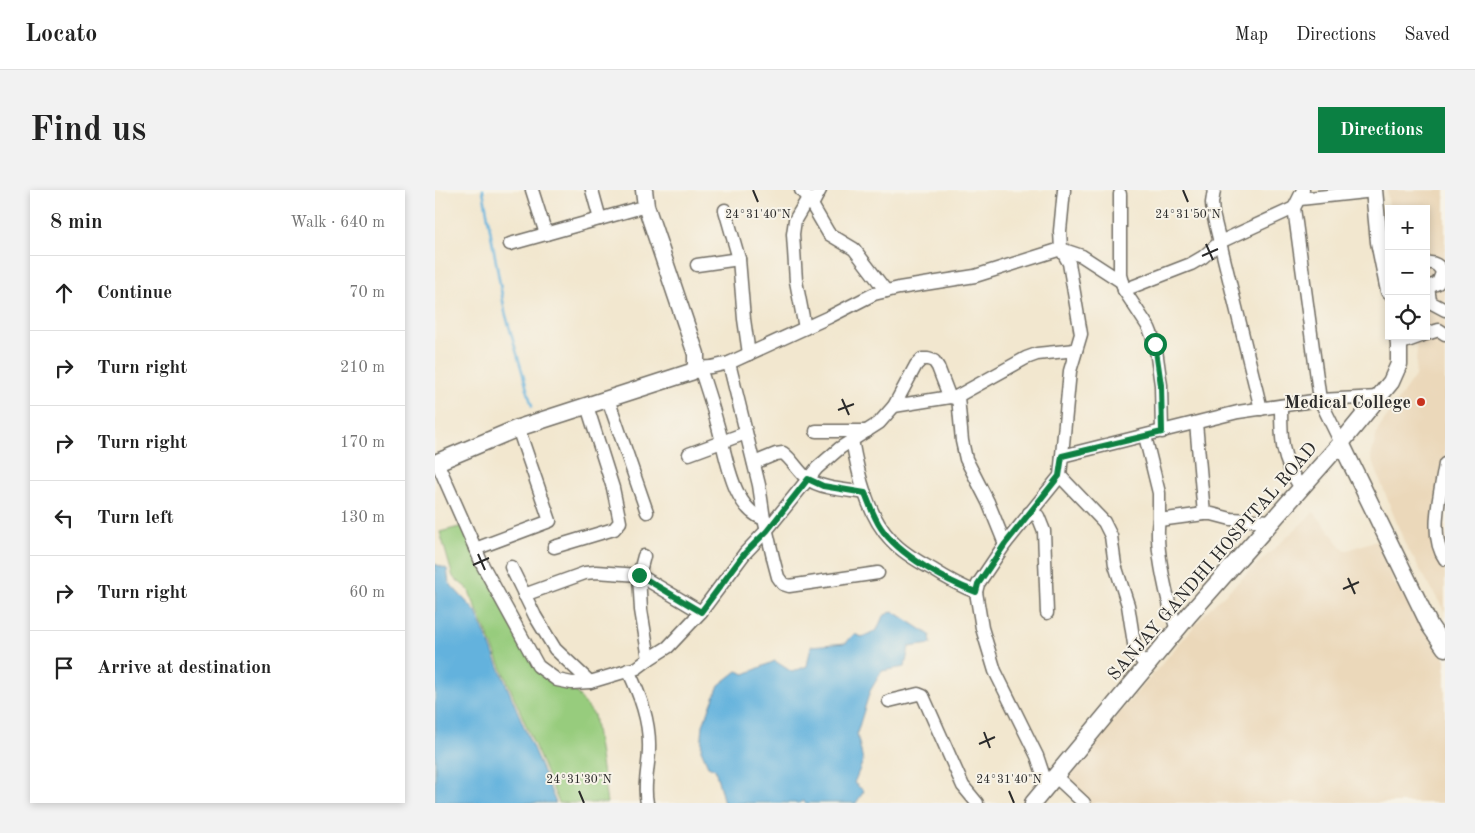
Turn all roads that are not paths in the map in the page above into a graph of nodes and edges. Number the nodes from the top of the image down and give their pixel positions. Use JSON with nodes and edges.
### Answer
{"nodes":[{"id":1,"x":532,"y":190,"type":"edge"},
{"id":2,"x":592,"y":190,"type":"edge"},
{"id":3,"x":820,"y":190,"type":"edge"},
{"id":4,"x":1062,"y":190,"type":"edge"},
{"id":5,"x":1214,"y":190,"type":"edge"},
{"id":6,"x":1374,"y":191,"type":"edge"},
{"id":7,"x":1120,"y":194,"type":"dead end"},
{"id":8,"x":807,"y":197,"type":"edge"},
{"id":9,"x":645,"y":198,"type":"edge"},
{"id":10,"x":1299,"y":199,"type":"edge"},
{"id":11,"x":725,"y":210,"type":"dead end"},
{"id":12,"x":600,"y":219,"type":"junction"},
{"id":13,"x":546,"y":234,"type":"junction"},
{"id":14,"x":1220,"y":242,"type":"junction"},
{"id":15,"x":510,"y":244,"type":"dead end"},
{"id":16,"x":1061,"y":249,"type":"junction"},
{"id":17,"x":739,"y":258,"type":"junction"},
{"id":18,"x":1430,"y":264,"type":"edge"},
{"id":19,"x":697,"y":266,"type":"dead end"},
{"id":20,"x":1385,"y":266,"type":"edge"},
{"id":21,"x":1444,"y":273,"type":"edge"},
{"id":22,"x":1430,"y":285,"type":"edge"},
{"id":23,"x":1123,"y":286,"type":"junction"},
{"id":24,"x":887,"y":291,"type":"junction"},
{"id":25,"x":1430,"y":304,"type":"edge"},
{"id":26,"x":1445,"y":310,"type":"edge"},
{"id":27,"x":805,"y":328,"type":"junction"},
{"id":28,"x":1430,"y":333,"type":"edge"},
{"id":29,"x":1445,"y":334,"type":"edge"},
{"id":30,"x":1399,"y":340,"type":"edge"},
{"id":31,"x":1077,"y":350,"type":"junction"},
{"id":32,"x":749,"y":354,"type":"junction"},
{"id":33,"x":729,"y":363,"type":"junction"},
{"id":34,"x":698,"y":368,"type":"junction"},
{"id":35,"x":954,"y":397,"type":"junction"},
{"id":36,"x":1379,"y":397,"type":"junction"},
{"id":37,"x":608,"y":399,"type":"junction"},
{"id":38,"x":1320,"y":400,"type":"junction"},
{"id":39,"x":587,"y":406,"type":"junction"},
{"id":40,"x":894,"y":406,"type":"junction"},
{"id":41,"x":1281,"y":406,"type":"junction"},
{"id":42,"x":1261,"y":409,"type":"junction"},
{"id":43,"x":1196,"y":423,"type":"junction"},
{"id":44,"x":519,"y":428,"type":"junction"},
{"id":45,"x":816,"y":431,"type":"dead end"},
{"id":46,"x":867,"y":431,"type":"junction"},
{"id":47,"x":1162,"y":432,"type":"junction"},
{"id":48,"x":746,"y":433,"type":"junction"},
{"id":49,"x":1145,"y":436,"type":"junction"},
{"id":50,"x":852,"y":440,"type":"junction"},
{"id":51,"x":723,"y":442,"type":"junction"},
{"id":52,"x":1341,"y":443,"type":"junction"},
{"id":53,"x":689,"y":454,"type":"dead end"},
{"id":54,"x":1062,"y":456,"type":"junction"},
{"id":55,"x":436,"y":462,"type":"edge"},
{"id":56,"x":754,"y":463,"type":"junction"},
{"id":57,"x":1445,"y":464,"type":"edge"},
{"id":58,"x":1059,"y":476,"type":"junction"},
{"id":59,"x":808,"y":479,"type":"junction"},
{"id":60,"x":1301,"y":488,"type":"junction"},
{"id":61,"x":865,"y":493,"type":"junction"},
{"id":62,"x":647,"y":512,"type":"dead end"},
{"id":63,"x":1029,"y":513,"type":"junction"},
{"id":64,"x":1204,"y":514,"type":"junction"},
{"id":65,"x":1159,"y":520,"type":"junction"},
{"id":66,"x":1272,"y":521,"type":"junction"},
{"id":67,"x":765,"y":525,"type":"junction"},
{"id":68,"x":1005,"y":544,"type":"junction"},
{"id":69,"x":554,"y":547,"type":"dead end"},
{"id":70,"x":475,"y":550,"type":"junction"},
{"id":71,"x":644,"y":556,"type":"dead end"},
{"id":72,"x":1445,"y":559,"type":"edge"},
{"id":73,"x":511,"y":567,"type":"dead end"},
{"id":74,"x":878,"y":573,"type":"dead end"},
{"id":75,"x":639,"y":575,"type":"junction"},
{"id":76,"x":976,"y":592,"type":"junction"},
{"id":77,"x":524,"y":594,"type":"junction"},
{"id":78,"x":701,"y":612,"type":"junction"},
{"id":79,"x":1047,"y":613,"type":"dead end"},
{"id":80,"x":1177,"y":630,"type":"junction"},
{"id":81,"x":1445,"y":648,"type":"edge"},
{"id":82,"x":649,"y":659,"type":"junction"},
{"id":83,"x":1147,"y":666,"type":"junction"},
{"id":84,"x":628,"y":670,"type":"junction"},
{"id":85,"x":589,"y":682,"type":"junction"},
{"id":86,"x":889,"y":701,"type":"dead end"},
{"id":87,"x":1051,"y":781,"type":"junction"},
{"id":88,"x":971,"y":802,"type":"edge"},
{"id":89,"x":647,"y":803,"type":"edge"},
{"id":90,"x":1033,"y":803,"type":"edge"},
{"id":91,"x":1050,"y":803,"type":"edge"},
{"id":92,"x":1084,"y":803,"type":"edge"}],
"edges":[{"from":1,"to":13,"type":"street"},
{"from":2,"to":12,"type":"street"},
{"from":3,"to":8,"type":"street"},
{"from":4,"to":16,"type":"street"},
{"from":5,"to":14,"type":"street"},
{"from":6,"to":10,"type":"street"},
{"from":6,"to":20,"type":"main road"},
{"from":7,"to":23,"type":"street"},
{"from":8,"to":24,"type":"street"},
{"from":8,"to":27,"type":"street"},
{"from":9,"to":12,"type":"street"},
{"from":9,"to":34,"type":"main road"},
{"from":10,"to":14,"type":"street"},
{"from":10,"to":38,"type":"street"},
{"from":11,"to":17,"type":"street"},
{"from":12,"to":13,"type":"street"},
{"from":13,"to":15,"type":"street"},
{"from":14,"to":23,"type":"street"},
{"from":14,"to":42,"type":"street"},
{"from":16,"to":23,"type":"street"},
{"from":16,"to":24,"type":"street"},
{"from":16,"to":31,"type":"street"},
{"from":17,"to":19,"type":"street"},
{"from":17,"to":32,"type":"street"},
{"from":18,"to":21,"type":"street"},
{"from":21,"to":22,"type":"street"},
{"from":23,"to":47,"type":"street"},
{"from":24,"to":27,"type":"street"},
{"from":25,"to":26,"type":"street"},
{"from":27,"to":32,"type":"street"},
{"from":28,"to":29,"type":"street"},
{"from":30,"to":36,"type":"main road","name":"SANJAY GANDHI HOSPITAL ROAD"},
{"from":31,"to":35,"type":"street"},
{"from":31,"to":54,"type":"street"},
{"from":32,"to":33,"type":"street"},
{"from":33,"to":34,"type":"street"},
{"from":33,"to":48,"type":"street"},
{"from":34,"to":37,"type":"main road"},
{"from":34,"to":51,"type":"street"},
{"from":35,"to":40,"type":"street"},
{"from":35,"to":40,"type":"street"},
{"from":35,"to":68,"type":"street"},
{"from":36,"to":38,"type":"street"},
{"from":36,"to":52,"type":"main road","name":"SANJAY GANDHI HOSPITAL ROAD"},
{"from":37,"to":39,"type":"main road"},
{"from":37,"to":62,"type":"street"},
{"from":38,"to":41,"type":"street"},
{"from":38,"to":52,"type":"street"},
{"from":39,"to":44,"type":"main road"},
{"from":39,"to":69,"type":"street"},
{"from":40,"to":46,"type":"street"},
{"from":41,"to":42,"type":"street"},
{"from":41,"to":60,"type":"street"},
{"from":42,"to":43,"type":"street"},
{"from":43,"to":47,"type":"street"},
{"from":43,"to":64,"type":"street"},
{"from":44,"to":55,"type":"main road"},
{"from":44,"to":70,"type":"street"},
{"from":45,"to":46,"type":"street"},
{"from":46,"to":50,"type":"street"},
{"from":47,"to":49,"type":"street"},
{"from":48,"to":51,"type":"street"},
{"from":48,"to":56,"type":"street"},
{"from":49,"to":54,"type":"street"},
{"from":49,"to":65,"type":"street"},
{"from":50,"to":59,"type":"street"},
{"from":50,"to":61,"type":"street"},
{"from":51,"to":53,"type":"street"},
{"from":51,"to":67,"type":"street"},
{"from":52,"to":60,"type":"main road","name":"SANJAY GANDHI HOSPITAL ROAD"},
{"from":52,"to":81,"type":"main road"},
{"from":54,"to":58,"type":"street"},
{"from":55,"to":70,"type":"street"},
{"from":56,"to":59,"type":"street"},
{"from":56,"to":67,"type":"street"},
{"from":57,"to":72,"type":"street"},
{"from":58,"to":63,"type":"street"},
{"from":58,"to":83,"type":"street"},
{"from":59,"to":61,"type":"street"},
{"from":59,"to":67,"type":"street"},
{"from":60,"to":66,"type":"main road","name":"SANJAY GANDHI HOSPITAL ROAD"},
{"from":61,"to":76,"type":"street"},
{"from":63,"to":68,"type":"street"},
{"from":63,"to":79,"type":"street"},
{"from":64,"to":65,"type":"street"},
{"from":64,"to":66,"type":"street"},
{"from":65,"to":80,"type":"street"},
{"from":66,"to":80,"type":"main road","name":"SANJAY GANDHI HOSPITAL ROAD"},
{"from":67,"to":74,"type":"street"},
{"from":67,"to":78,"type":"street"},
{"from":68,"to":76,"type":"street"},
{"from":70,"to":85,"type":"street"},
{"from":71,"to":75,"type":"street"},
{"from":73,"to":77,"type":"street"},
{"from":75,"to":77,"type":"street"},
{"from":75,"to":78,"type":"street"},
{"from":75,"to":82,"type":"street"},
{"from":76,"to":87,"type":"street"},
{"from":77,"to":85,"type":"street"},
{"from":78,"to":82,"type":"street"},
{"from":80,"to":83,"type":"main road","name":"SANJAY GANDHI HOSPITAL ROAD"},
{"from":82,"to":84,"type":"street"},
{"from":83,"to":87,"type":"main road","name":"SANJAY GANDHI HOSPITAL ROAD"},
{"from":84,"to":85,"type":"street"},
{"from":84,"to":89,"type":"street"},
{"from":86,"to":88,"type":"street"},
{"from":87,"to":90,"type":"main road","name":"SANJAY GANDHI HOSPITAL ROAD"},
{"from":87,"to":91,"type":"main road"},
{"from":87,"to":92,"type":"street"}]}
